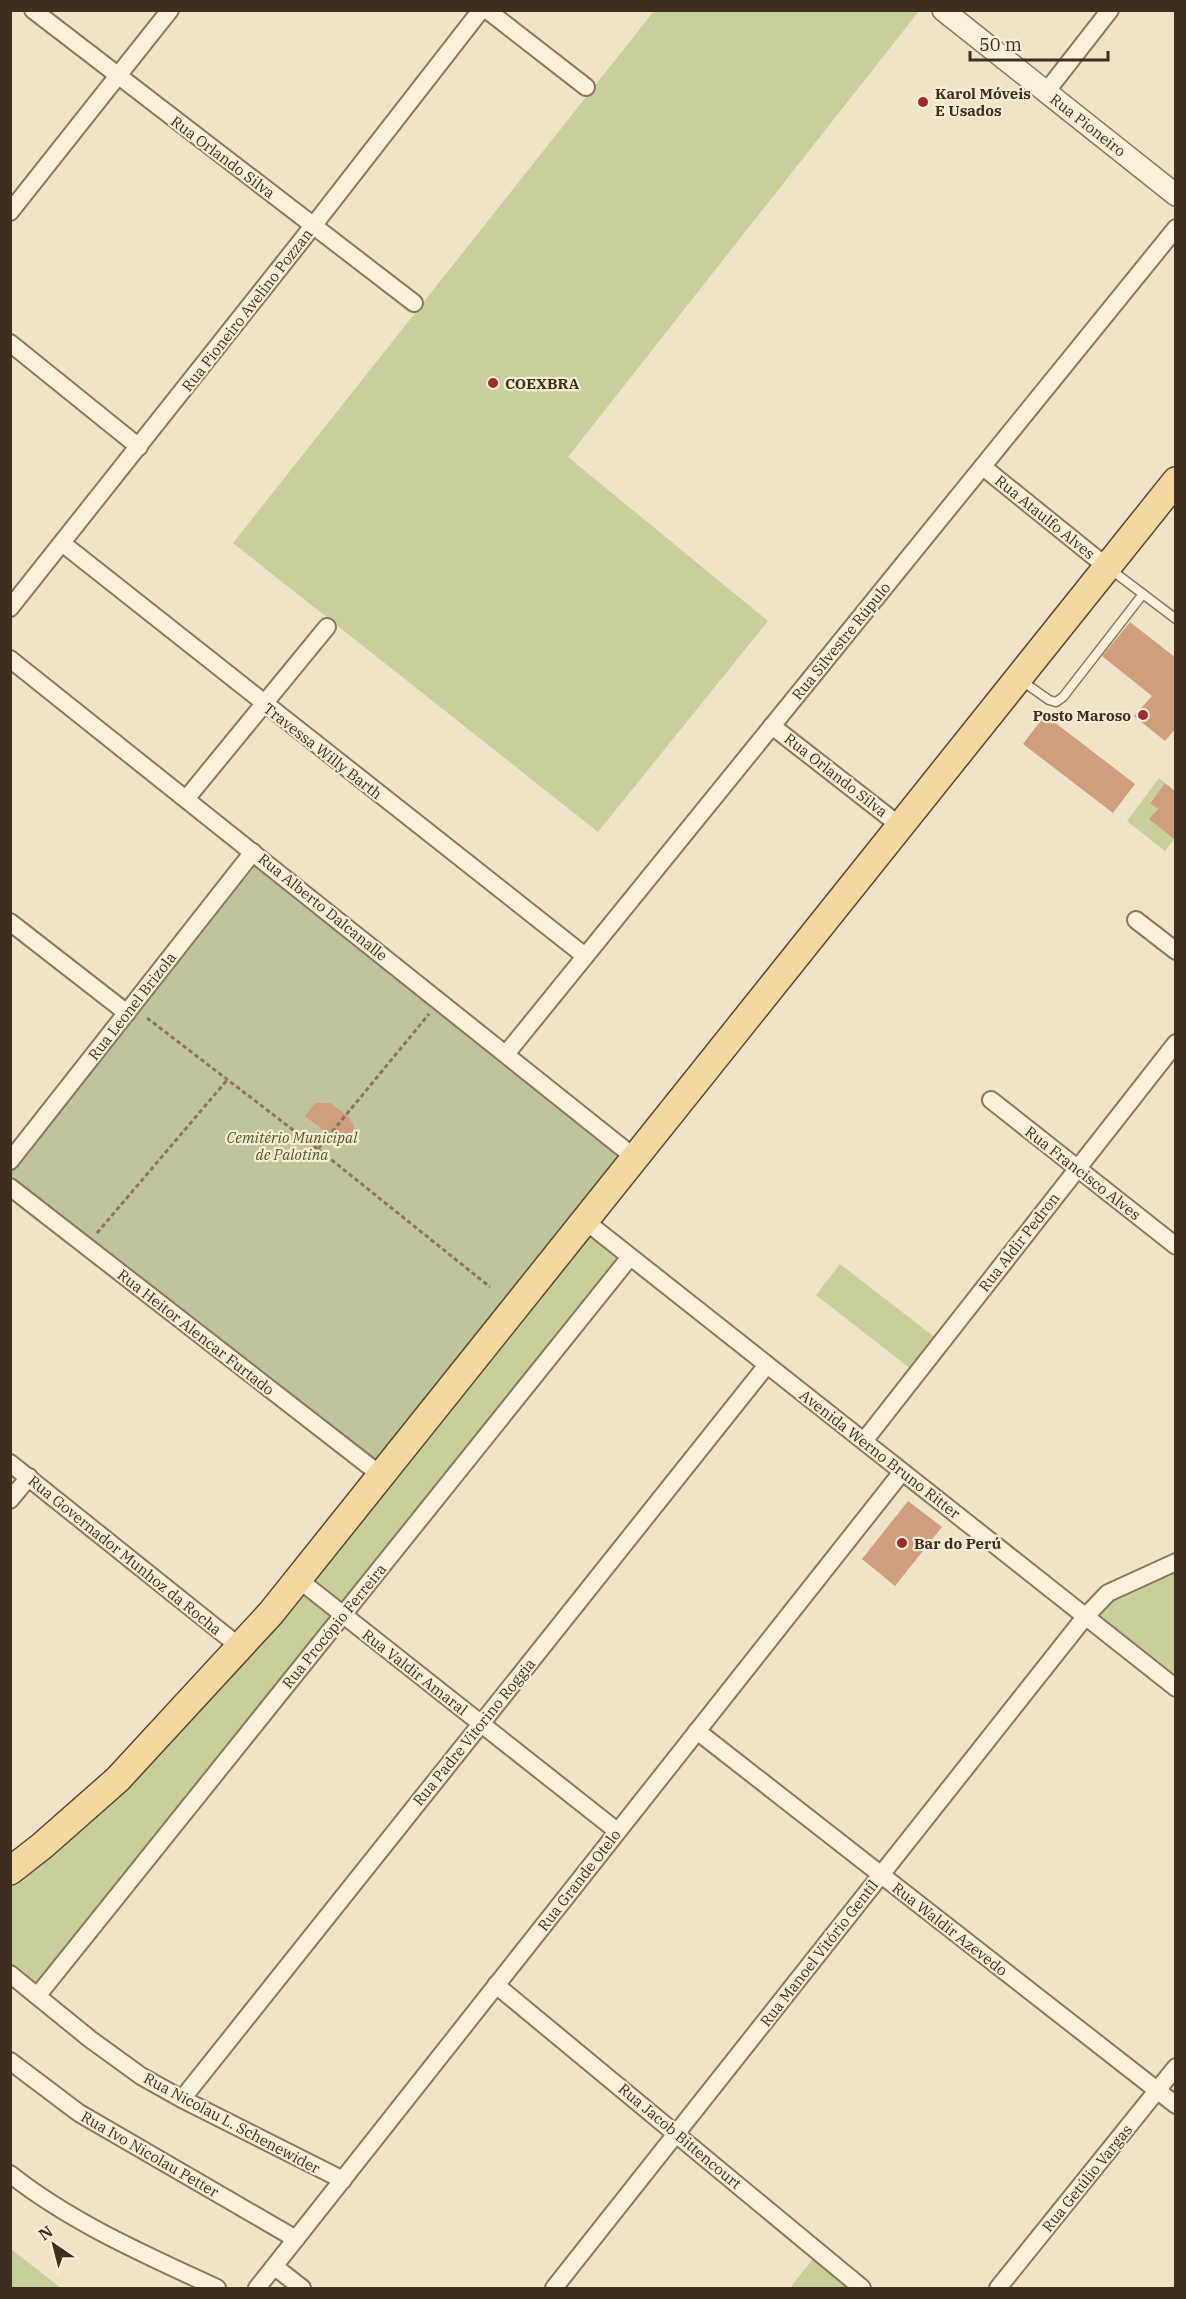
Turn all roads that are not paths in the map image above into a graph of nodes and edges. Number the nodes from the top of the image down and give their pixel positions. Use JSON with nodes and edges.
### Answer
{"nodes":[{"id":1,"x":33,"y":10,"type":"edge"},
{"id":2,"x":170,"y":10,"type":"edge"},
{"id":3,"x":481,"y":10,"type":"edge"},
{"id":4,"x":487,"y":10,"type":"edge"},
{"id":5,"x":944,"y":10,"type":"edge"},
{"id":6,"x":1110,"y":10,"type":"edge"},
{"id":7,"x":118,"y":77,"type":"junction"},
{"id":8,"x":586,"y":87,"type":"dead end"},
{"id":9,"x":1046,"y":92,"type":"junction"},
{"id":10,"x":1176,"y":195,"type":"edge"},
{"id":11,"x":10,"y":212,"type":"edge"},
{"id":12,"x":313,"y":226,"type":"junction"},
{"id":13,"x":1176,"y":228,"type":"edge"},
{"id":14,"x":414,"y":303,"type":"dead end"},
{"id":15,"x":10,"y":343,"type":"edge"},
{"id":16,"x":139,"y":447,"type":"junction"},
{"id":17,"x":983,"y":467,"type":"junction"},
{"id":18,"x":1176,"y":481,"type":"edge"},
{"id":19,"x":62,"y":543,"type":"junction"},
{"id":20,"x":1107,"y":567,"type":"junction"},
{"id":21,"x":1143,"y":594,"type":"junction"},
{"id":22,"x":10,"y":608,"type":"edge"},
{"id":23,"x":1176,"y":619,"type":"edge"},
{"id":24,"x":327,"y":627,"type":"dead end"},
{"id":25,"x":10,"y":659,"type":"edge"},
{"id":26,"x":1018,"y":678,"type":"junction"},
{"id":27,"x":264,"y":704,"type":"junction"},
{"id":28,"x":772,"y":726,"type":"junction"},
{"id":29,"x":186,"y":799,"type":"junction"},
{"id":30,"x":899,"y":825,"type":"junction"},
{"id":31,"x":253,"y":852,"type":"junction"},
{"id":32,"x":1136,"y":920,"type":"dead end"},
{"id":33,"x":10,"y":922,"type":"edge"},
{"id":34,"x":1176,"y":951,"type":"edge"},
{"id":35,"x":585,"y":957,"type":"junction"},
{"id":36,"x":127,"y":1013,"type":"junction"},
{"id":37,"x":1176,"y":1043,"type":"edge"},
{"id":38,"x":506,"y":1054,"type":"junction"},
{"id":39,"x":991,"y":1100,"type":"dead end"},
{"id":40,"x":634,"y":1157,"type":"junction"},
{"id":41,"x":10,"y":1161,"type":"edge"},
{"id":42,"x":1077,"y":1168,"type":"junction"},
{"id":43,"x":10,"y":1187,"type":"edge"},
{"id":44,"x":584,"y":1220,"type":"junction"},
{"id":45,"x":1176,"y":1246,"type":"edge"},
{"id":46,"x":630,"y":1257,"type":"junction"},
{"id":47,"x":767,"y":1365,"type":"junction"},
{"id":48,"x":864,"y":1440,"type":"junction"},
{"id":49,"x":10,"y":1463,"type":"edge"},
{"id":50,"x":902,"y":1472,"type":"junction"},
{"id":51,"x":382,"y":1476,"type":"junction"},
{"id":52,"x":29,"y":1477,"type":"junction"},
{"id":53,"x":10,"y":1500,"type":"edge"},
{"id":54,"x":1176,"y":1562,"type":"edge"},
{"id":55,"x":298,"y":1579,"type":"junction"},
{"id":56,"x":343,"y":1615,"type":"junction"},
{"id":57,"x":1085,"y":1617,"type":"junction"},
{"id":58,"x":240,"y":1647,"type":"junction"},
{"id":59,"x":1176,"y":1688,"type":"edge"},
{"id":60,"x":481,"y":1724,"type":"junction"},
{"id":61,"x":697,"y":1731,"type":"junction"},
{"id":62,"x":618,"y":1832,"type":"junction"},
{"id":63,"x":10,"y":1871,"type":"edge"},
{"id":64,"x":881,"y":1875,"type":"junction"},
{"id":65,"x":10,"y":1974,"type":"edge"},
{"id":66,"x":496,"y":1985,"type":"junction"},
{"id":67,"x":38,"y":1995,"type":"junction"},
{"id":68,"x":10,"y":2061,"type":"edge"},
{"id":69,"x":1176,"y":2067,"type":"edge"},
{"id":70,"x":1157,"y":2090,"type":"junction"},
{"id":71,"x":182,"y":2099,"type":"junction"},
{"id":72,"x":1176,"y":2105,"type":"edge"},
{"id":73,"x":676,"y":2133,"type":"junction"},
{"id":74,"x":10,"y":2174,"type":"edge"},
{"id":75,"x":343,"y":2180,"type":"junction"},
{"id":76,"x":296,"y":2239,"type":"junction"},
{"id":77,"x":275,"y":2266,"type":"junction"},
{"id":78,"x":217,"y":2289,"type":"edge"},
{"id":79,"x":257,"y":2289,"type":"edge"},
{"id":80,"x":302,"y":2289,"type":"edge"},
{"id":81,"x":554,"y":2289,"type":"edge"},
{"id":82,"x":862,"y":2289,"type":"edge"},
{"id":83,"x":998,"y":2289,"type":"edge"}],
"edges":[{"from":1,"to":7,"type":"street","name":"Rua Orlando Silva"},
{"from":2,"to":7,"type":"street"},
{"from":3,"to":12,"type":"street","name":"Rua Pioneiro Avelino Pozzan"},
{"from":4,"to":8,"type":"street"},
{"from":5,"to":9,"type":"street","name":"Rua Pioneiro"},
{"from":6,"to":9,"type":"street"},
{"from":7,"to":11,"type":"street"},
{"from":7,"to":12,"type":"street","name":"Rua Orlando Silva"},
{"from":9,"to":10,"type":"street","name":"Rua Pioneiro"},
{"from":12,"to":14,"type":"street","name":"Rua Orlando Silva"},
{"from":12,"to":16,"type":"street","name":"Rua Pioneiro Avelino Pozzan"},
{"from":13,"to":17,"type":"street","name":"Rua Silvestre Rúpulo"},
{"from":15,"to":16,"type":"street"},
{"from":16,"to":19,"type":"street","name":"Rua Pioneiro Avelino Pozzan"},
{"from":17,"to":20,"type":"street","name":"Rua Ataulfo Alves"},
{"from":17,"to":28,"type":"street","name":"Rua Silvestre Rúpulo"},
{"from":18,"to":20,"type":"main road"},
{"from":19,"to":22,"type":"street","name":"Rua Pioneiro Avelino Pozzan"},
{"from":19,"to":27,"type":"street","name":"Travessa Willy Barth"},
{"from":20,"to":21,"type":"lane"},
{"from":20,"to":26,"type":"main road"},
{"from":21,"to":23,"type":"lane"},
{"from":21,"to":26,"type":"lane"},
{"from":24,"to":27,"type":"street"},
{"from":25,"to":29,"type":"street","name":"Rua Alberto Dalcanalle"},
{"from":26,"to":30,"type":"main road"},
{"from":27,"to":29,"type":"street"},
{"from":27,"to":35,"type":"street","name":"Travessa Willy Barth"},
{"from":28,"to":30,"type":"street","name":"Rua Orlando Silva"},
{"from":28,"to":35,"type":"street","name":"Rua Silvestre Rúpulo"},
{"from":29,"to":31,"type":"street","name":"Rua Alberto Dalcanalle"},
{"from":30,"to":40,"type":"main road"},
{"from":31,"to":36,"type":"street","name":"Rua Leonel Brizola"},
{"from":31,"to":38,"type":"street","name":"Rua Alberto Dalcanalle"},
{"from":32,"to":34,"type":"street"},
{"from":33,"to":36,"type":"street"},
{"from":35,"to":38,"type":"street","name":"Rua Silvestre Rúpulo"},
{"from":36,"to":41,"type":"street","name":"Rua Leonel Brizola"},
{"from":37,"to":42,"type":"street","name":"Rua Aldir Pedron"},
{"from":38,"to":40,"type":"street","name":"Rua Alberto Dalcanalle"},
{"from":39,"to":42,"type":"street","name":"Rua Francisco Alves"},
{"from":40,"to":44,"type":"main road"},
{"from":42,"to":45,"type":"street","name":"Rua Francisco Alves"},
{"from":42,"to":48,"type":"street","name":"Rua Aldir Pedron"},
{"from":43,"to":51,"type":"street","name":"Rua Heitor Alencar Furtado"},
{"from":44,"to":46,"type":"street","name":"Avenida Werno Bruno Ritter"},
{"from":44,"to":51,"type":"main road"},
{"from":46,"to":47,"type":"street","name":"Avenida Werno Bruno Ritter"},
{"from":46,"to":56,"type":"street","name":"Rua Procópio Ferreira"},
{"from":47,"to":48,"type":"street","name":"Avenida Werno Bruno Ritter"},
{"from":47,"to":60,"type":"street","name":"Rua Padre Vitorino Roggia"},
{"from":48,"to":50,"type":"street","name":"Avenida Werno Bruno Ritter"},
{"from":49,"to":52,"type":"street","name":"Rua Governador Munhoz da Rocha"},
{"from":50,"to":57,"type":"street","name":"Avenida Werno Bruno Ritter"},
{"from":50,"to":61,"type":"street","name":"Rua Grande Otelo"},
{"from":51,"to":55,"type":"main road"},
{"from":52,"to":53,"type":"street"},
{"from":52,"to":58,"type":"street","name":"Rua Governador Munhoz da Rocha"},
{"from":54,"to":57,"type":"street","name":"Rua Manoel Vitório Gentil"},
{"from":55,"to":56,"type":"street","name":"Rua Valdir Amaral"},
{"from":55,"to":58,"type":"main road"},
{"from":56,"to":60,"type":"street","name":"Rua Valdir Amaral"},
{"from":56,"to":67,"type":"street","name":"Rua Procópio Ferreira"},
{"from":57,"to":59,"type":"street","name":"Avenida Werno Bruno Ritter"},
{"from":57,"to":64,"type":"street","name":"Rua Manoel Vitório Gentil"},
{"from":58,"to":63,"type":"main road"},
{"from":60,"to":62,"type":"street","name":"Rua Valdir Amaral"},
{"from":60,"to":71,"type":"street","name":"Rua Padre Vitorino Roggia"},
{"from":61,"to":62,"type":"street","name":"Rua Grande Otelo"},
{"from":61,"to":64,"type":"street","name":"Rua Waldir Azevedo"},
{"from":62,"to":66,"type":"street","name":"Rua Grande Otelo"},
{"from":64,"to":70,"type":"street","name":"Rua Waldir Azevedo"},
{"from":64,"to":73,"type":"street","name":"Rua Manoel Vitório Gentil"},
{"from":65,"to":67,"type":"street","name":"Rua Nicolau L. Schenewider"},
{"from":66,"to":73,"type":"street","name":"Rua Jacob Bittencourt"},
{"from":66,"to":75,"type":"street","name":"Rua Grande Otelo"},
{"from":67,"to":71,"type":"street","name":"Rua Nicolau L. Schenewider"},
{"from":68,"to":76,"type":"street","name":"Rua Ivo Nicolau Petter"},
{"from":69,"to":70,"type":"street","name":"Rua Getúlio Vargas"},
{"from":70,"to":72,"type":"street","name":"Rua Waldir Azevedo"},
{"from":70,"to":83,"type":"street","name":"Rua Getúlio Vargas"},
{"from":71,"to":75,"type":"street","name":"Rua Nicolau L. Schenewider"},
{"from":73,"to":81,"type":"street","name":"Rua Manoel Vitório Gentil"},
{"from":73,"to":82,"type":"street","name":"Rua Jacob Bittencourt"},
{"from":74,"to":78,"type":"street"},
{"from":75,"to":76,"type":"street","name":"Rua Grande Otelo"},
{"from":76,"to":77,"type":"street","name":"Rua Grande Otelo"},
{"from":77,"to":79,"type":"street","name":"Rua Grande Otelo"},
{"from":77,"to":80,"type":"street"}]}
